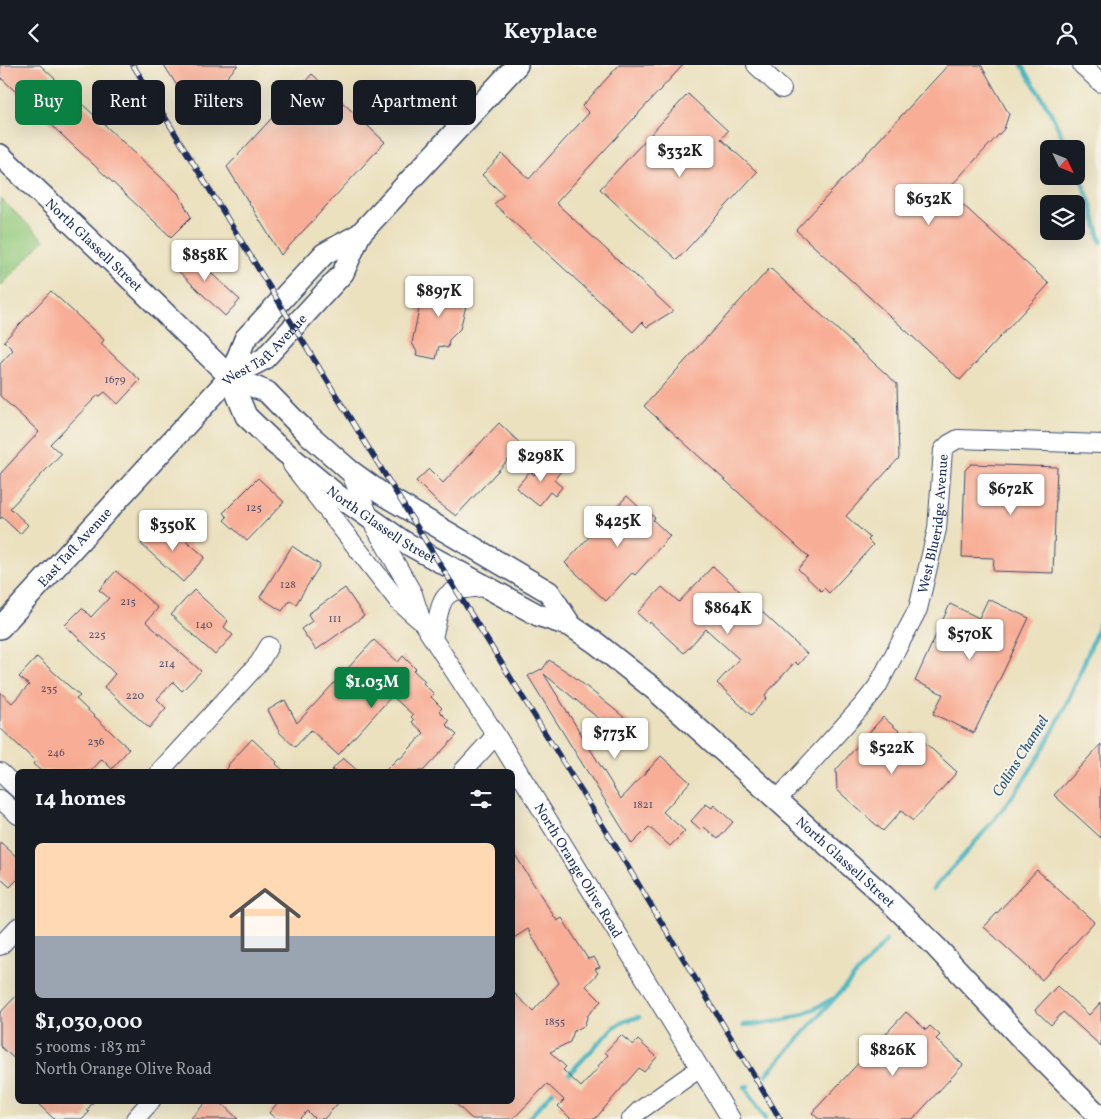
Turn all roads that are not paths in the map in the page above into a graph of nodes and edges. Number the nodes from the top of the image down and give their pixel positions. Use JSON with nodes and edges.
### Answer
{"nodes":[{"id":1,"x":517,"y":65,"type":"edge"},
{"id":2,"x":756,"y":65,"type":"edge"},
{"id":3,"x":1082,"y":65,"type":"edge"},
{"id":4,"x":1101,"y":83,"type":"edge"},
{"id":5,"x":782,"y":89,"type":"dead end"},
{"id":6,"x":0,"y":155,"type":"edge"},
{"id":7,"x":230,"y":377,"type":"junction"},
{"id":8,"x":274,"y":443,"type":"junction"},
{"id":9,"x":1101,"y":444,"type":"edge"},
{"id":10,"x":350,"y":470,"type":"junction"},
{"id":11,"x":371,"y":520,"type":"junction"},
{"id":12,"x":487,"y":587,"type":"junction"},
{"id":13,"x":422,"y":622,"type":"junction"},
{"id":14,"x":571,"y":626,"type":"junction"},
{"id":15,"x":0,"y":628,"type":"edge"},
{"id":16,"x":432,"y":638,"type":"junction"},
{"id":17,"x":269,"y":646,"type":"dead end"},
{"id":18,"x":496,"y":735,"type":"junction"},
{"id":19,"x":162,"y":769,"type":"edge"},
{"id":20,"x":465,"y":769,"type":"edge"},
{"id":21,"x":0,"y":773,"type":"edge"},
{"id":22,"x":15,"y":786,"type":"edge"},
{"id":23,"x":0,"y":799,"type":"edge"},
{"id":24,"x":777,"y":800,"type":"junction"},
{"id":25,"x":15,"y":812,"type":"edge"},
{"id":26,"x":15,"y":930,"type":"edge"},
{"id":27,"x":0,"y":946,"type":"edge"},
{"id":28,"x":700,"y":1068,"type":"junction"},
{"id":29,"x":148,"y":1104,"type":"edge"},
{"id":30,"x":1101,"y":1118,"type":"edge"},
{"id":31,"x":135,"y":1119,"type":"edge"},
{"id":32,"x":631,"y":1119,"type":"edge"},
{"id":33,"x":731,"y":1119,"type":"edge"}],
"edges":[{"from":1,"to":7,"type":"main road","name":"West Taft Avenue"},
{"from":2,"to":5,"type":"street"},
{"from":3,"to":4,"type":"street"},
{"from":6,"to":7,"type":"main road","name":"North Glassell Street"},
{"from":7,"to":8,"type":"main road","name":"North Glassell Street"},
{"from":7,"to":10,"type":"main road","name":"North Glassell Street"},
{"from":7,"to":15,"type":"main road","name":"East Taft Avenue"},
{"from":8,"to":11,"type":"main road","name":"North Glassell Street"},
{"from":8,"to":13,"type":"street","name":"North Orange Olive Road"},
{"from":9,"to":24,"type":"street","name":"West Blueridge Avenue"},
{"from":10,"to":11,"type":"street","name":"North Orange Olive Road"},
{"from":10,"to":14,"type":"main road","name":"North Glassell Street"},
{"from":11,"to":12,"type":"main road","name":"North Glassell Street"},
{"from":11,"to":13,"type":"street","name":"North Orange Olive Road"},
{"from":12,"to":14,"type":"main road","name":"North Glassell Street"},
{"from":12,"to":16,"type":"street"},
{"from":13,"to":16,"type":"street","name":"North Orange Olive Road"},
{"from":14,"to":24,"type":"main road","name":"North Glassell Street"},
{"from":16,"to":18,"type":"street","name":"North Orange Olive Road"},
{"from":17,"to":19,"type":"street"},
{"from":18,"to":20,"type":"street"},
{"from":18,"to":28,"type":"street","name":"North Orange Olive Road"},
{"from":21,"to":22,"type":"street"},
{"from":23,"to":25,"type":"street"},
{"from":24,"to":30,"type":"main road","name":"North Glassell Street"},
{"from":26,"to":27,"type":"street"},
{"from":28,"to":32,"type":"street"},
{"from":28,"to":33,"type":"street","name":"North Orange Olive Road"},
{"from":29,"to":31,"type":"street"}]}
